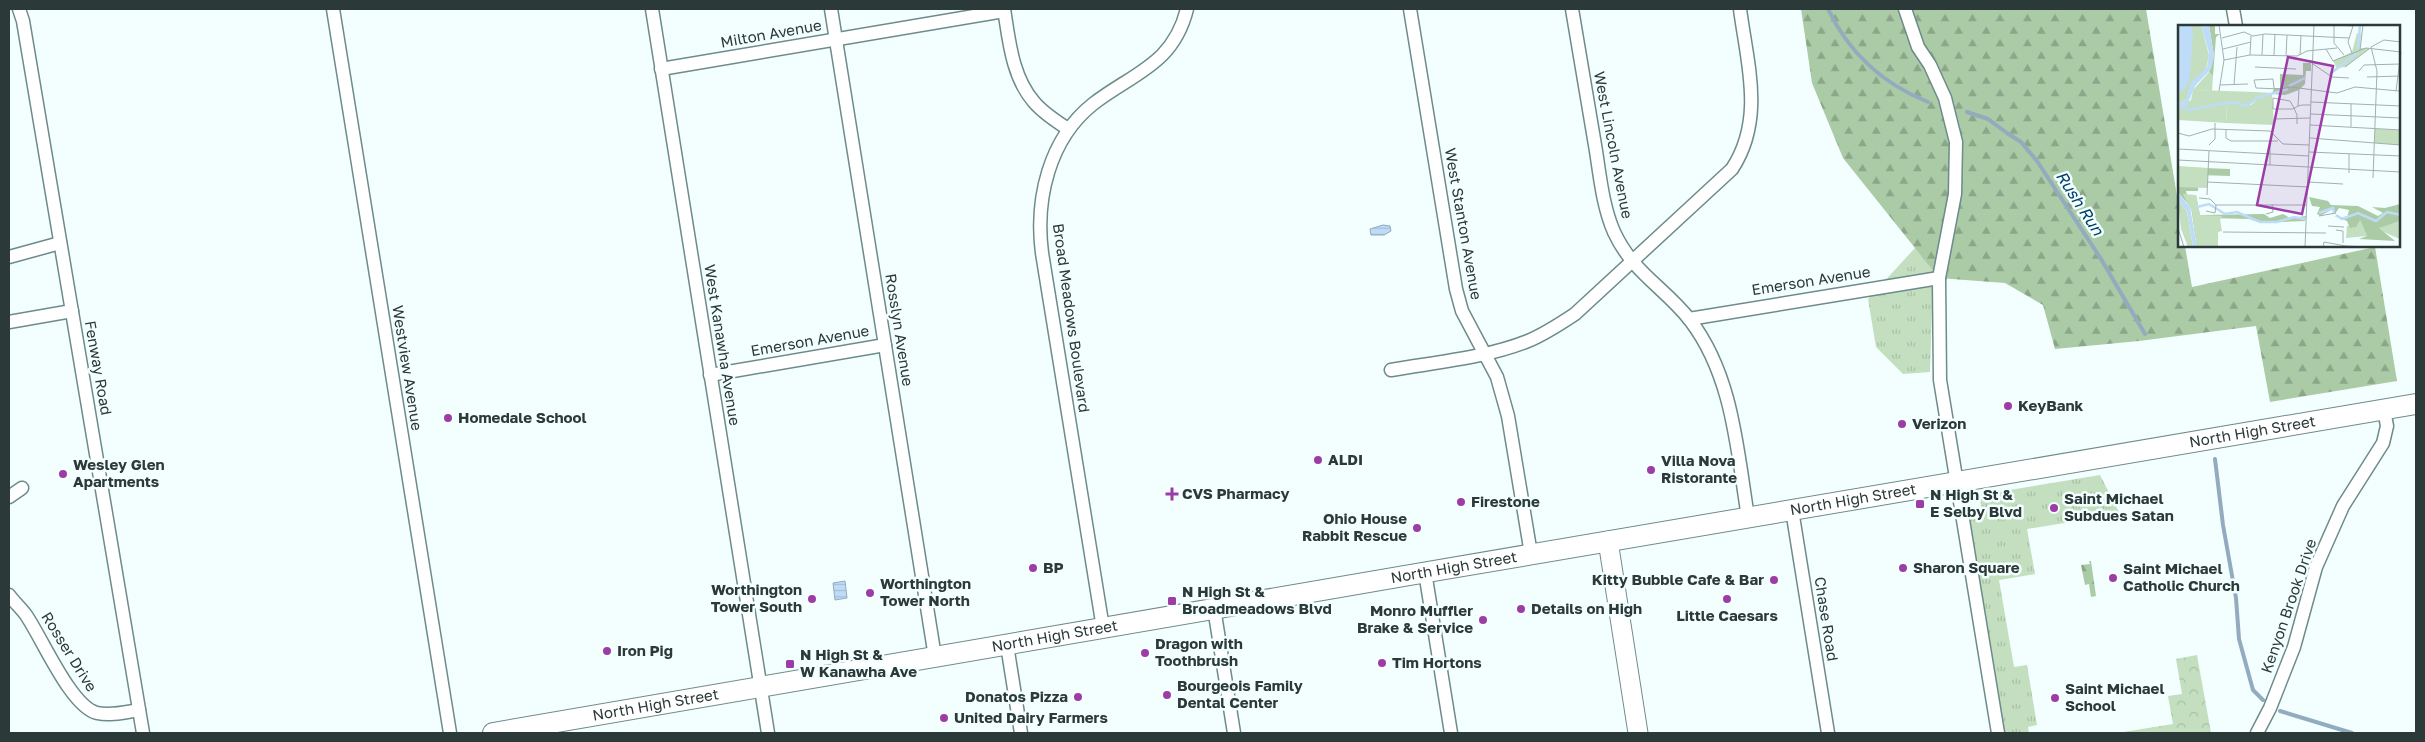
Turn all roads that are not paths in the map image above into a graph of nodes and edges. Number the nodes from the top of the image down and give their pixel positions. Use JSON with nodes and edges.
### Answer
{"nodes":[{"id":1,"x":19,"y":9,"type":"edge"},
{"id":2,"x":333,"y":9,"type":"edge"},
{"id":3,"x":652,"y":9,"type":"edge"},
{"id":4,"x":831,"y":9,"type":"edge"},
{"id":5,"x":1187,"y":9,"type":"edge"},
{"id":6,"x":1410,"y":9,"type":"edge"},
{"id":7,"x":1572,"y":9,"type":"edge"},
{"id":8,"x":1740,"y":9,"type":"edge"},
{"id":9,"x":1905,"y":9,"type":"edge"},
{"id":10,"x":2233,"y":9,"type":"edge"},
{"id":11,"x":1004,"y":10,"type":"edge"},
{"id":12,"x":2236,"y":25,"type":"edge"},
{"id":13,"x":836,"y":39,"type":"junction"},
{"id":14,"x":661,"y":69,"type":"junction"},
{"id":15,"x":1068,"y":129,"type":"junction"},
{"id":16,"x":60,"y":243,"type":"junction"},
{"id":17,"x":9,"y":256,"type":"edge"},
{"id":18,"x":1632,"y":262,"type":"junction"},
{"id":19,"x":1939,"y":278,"type":"junction"},
{"id":20,"x":72,"y":310,"type":"junction"},
{"id":21,"x":1689,"y":319,"type":"junction"},
{"id":22,"x":9,"y":322,"type":"edge"},
{"id":23,"x":885,"y":345,"type":"junction"},
{"id":24,"x":1486,"y":354,"type":"junction"},
{"id":25,"x":1391,"y":370,"type":"dead end"},
{"id":26,"x":710,"y":375,"type":"junction"},
{"id":27,"x":2416,"y":404,"type":"edge"},
{"id":28,"x":2384,"y":410,"type":"junction"},
{"id":29,"x":1956,"y":482,"type":"junction"},
{"id":30,"x":22,"y":488,"type":"dead end"},
{"id":31,"x":9,"y":497,"type":"edge"},
{"id":32,"x":1792,"y":510,"type":"junction"},
{"id":33,"x":1748,"y":518,"type":"junction"},
{"id":34,"x":1608,"y":541,"type":"junction"},
{"id":35,"x":1530,"y":554,"type":"junction"},
{"id":36,"x":1425,"y":572,"type":"junction"},
{"id":37,"x":9,"y":595,"type":"edge"},
{"id":38,"x":1214,"y":608,"type":"junction"},
{"id":39,"x":1102,"y":628,"type":"junction"},
{"id":40,"x":1007,"y":644,"type":"junction"},
{"id":41,"x":935,"y":657,"type":"junction"},
{"id":42,"x":760,"y":687,"type":"junction"},
{"id":43,"x":139,"y":710,"type":"junction"},
{"id":44,"x":523,"y":731,"type":"edge"},
{"id":45,"x":143,"y":733,"type":"edge"},
{"id":46,"x":450,"y":733,"type":"edge"},
{"id":47,"x":493,"y":733,"type":"edge"},
{"id":48,"x":768,"y":733,"type":"edge"},
{"id":49,"x":1021,"y":733,"type":"edge"},
{"id":50,"x":1234,"y":733,"type":"edge"},
{"id":51,"x":1451,"y":733,"type":"edge"},
{"id":52,"x":1638,"y":733,"type":"edge"},
{"id":53,"x":1828,"y":733,"type":"edge"},
{"id":54,"x":1998,"y":733,"type":"edge"},
{"id":55,"x":2258,"y":733,"type":"edge"}],
"edges":[{"from":1,"to":16,"type":"street","name":"Fenway Road"},
{"from":2,"to":46,"type":"street","name":"Westview Avenue"},
{"from":3,"to":14,"type":"street","name":"West Kanawha Avenue"},
{"from":4,"to":13,"type":"street","name":"Rosslyn Avenue"},
{"from":5,"to":15,"type":"street","name":"Broad Meadows Boulevard"},
{"from":6,"to":24,"type":"street","name":"West Stanton Avenue"},
{"from":7,"to":18,"type":"street","name":"West Lincoln Avenue"},
{"from":8,"to":18,"type":"street"},
{"from":9,"to":19,"type":"street"},
{"from":10,"to":12,"type":"street"},
{"from":11,"to":13,"type":"street","name":"Milton Avenue"},
{"from":11,"to":15,"type":"street"},
{"from":13,"to":14,"type":"street","name":"Milton Avenue"},
{"from":13,"to":23,"type":"street","name":"Rosslyn Avenue"},
{"from":14,"to":26,"type":"street","name":"West Kanawha Avenue"},
{"from":15,"to":39,"type":"street","name":"Broad Meadows Boulevard"},
{"from":16,"to":17,"type":"street"},
{"from":16,"to":20,"type":"street","name":"Fenway Road"},
{"from":18,"to":21,"type":"street","name":"West Lincoln Avenue"},
{"from":18,"to":24,"type":"street"},
{"from":19,"to":21,"type":"street","name":"Emerson Avenue"},
{"from":19,"to":29,"type":"street"},
{"from":20,"to":22,"type":"street"},
{"from":20,"to":43,"type":"street","name":"Fenway Road"},
{"from":21,"to":33,"type":"street","name":"West Lincoln Avenue"},
{"from":23,"to":26,"type":"street","name":"Emerson Avenue"},
{"from":23,"to":41,"type":"street","name":"Rosslyn Avenue"},
{"from":24,"to":25,"type":"street"},
{"from":24,"to":35,"type":"street","name":"West Stanton Avenue"},
{"from":26,"to":42,"type":"street","name":"West Kanawha Avenue"},
{"from":27,"to":28,"type":"main road","name":"North High Street"},
{"from":28,"to":29,"type":"main road","name":"North High Street"},
{"from":28,"to":55,"type":"street","name":"Kenyon Brook Drive"},
{"from":29,"to":32,"type":"main road","name":"North High Street"},
{"from":29,"to":54,"type":"street"},
{"from":30,"to":31,"type":"street"},
{"from":32,"to":33,"type":"main road","name":"North High Street"},
{"from":32,"to":53,"type":"street","name":"Chase Road"},
{"from":33,"to":34,"type":"main road","name":"North High Street"},
{"from":34,"to":35,"type":"main road","name":"North High Street"},
{"from":34,"to":52,"type":"main road"},
{"from":35,"to":36,"type":"main road","name":"North High Street"},
{"from":36,"to":38,"type":"main road","name":"North High Street"},
{"from":36,"to":51,"type":"street"},
{"from":37,"to":43,"type":"street","name":"Rosser Drive"},
{"from":38,"to":39,"type":"main road","name":"North High Street"},
{"from":38,"to":50,"type":"street"},
{"from":39,"to":40,"type":"main road","name":"North High Street"},
{"from":40,"to":41,"type":"main road","name":"North High Street"},
{"from":40,"to":49,"type":"street"},
{"from":41,"to":42,"type":"main road","name":"North High Street"},
{"from":42,"to":44,"type":"main road","name":"North High Street"},
{"from":42,"to":48,"type":"street","name":"West Kanawha Avenue"},
{"from":43,"to":45,"type":"street","name":"Fenway Road"},
{"from":44,"to":47,"type":"main road","name":"North High Street"}]}
